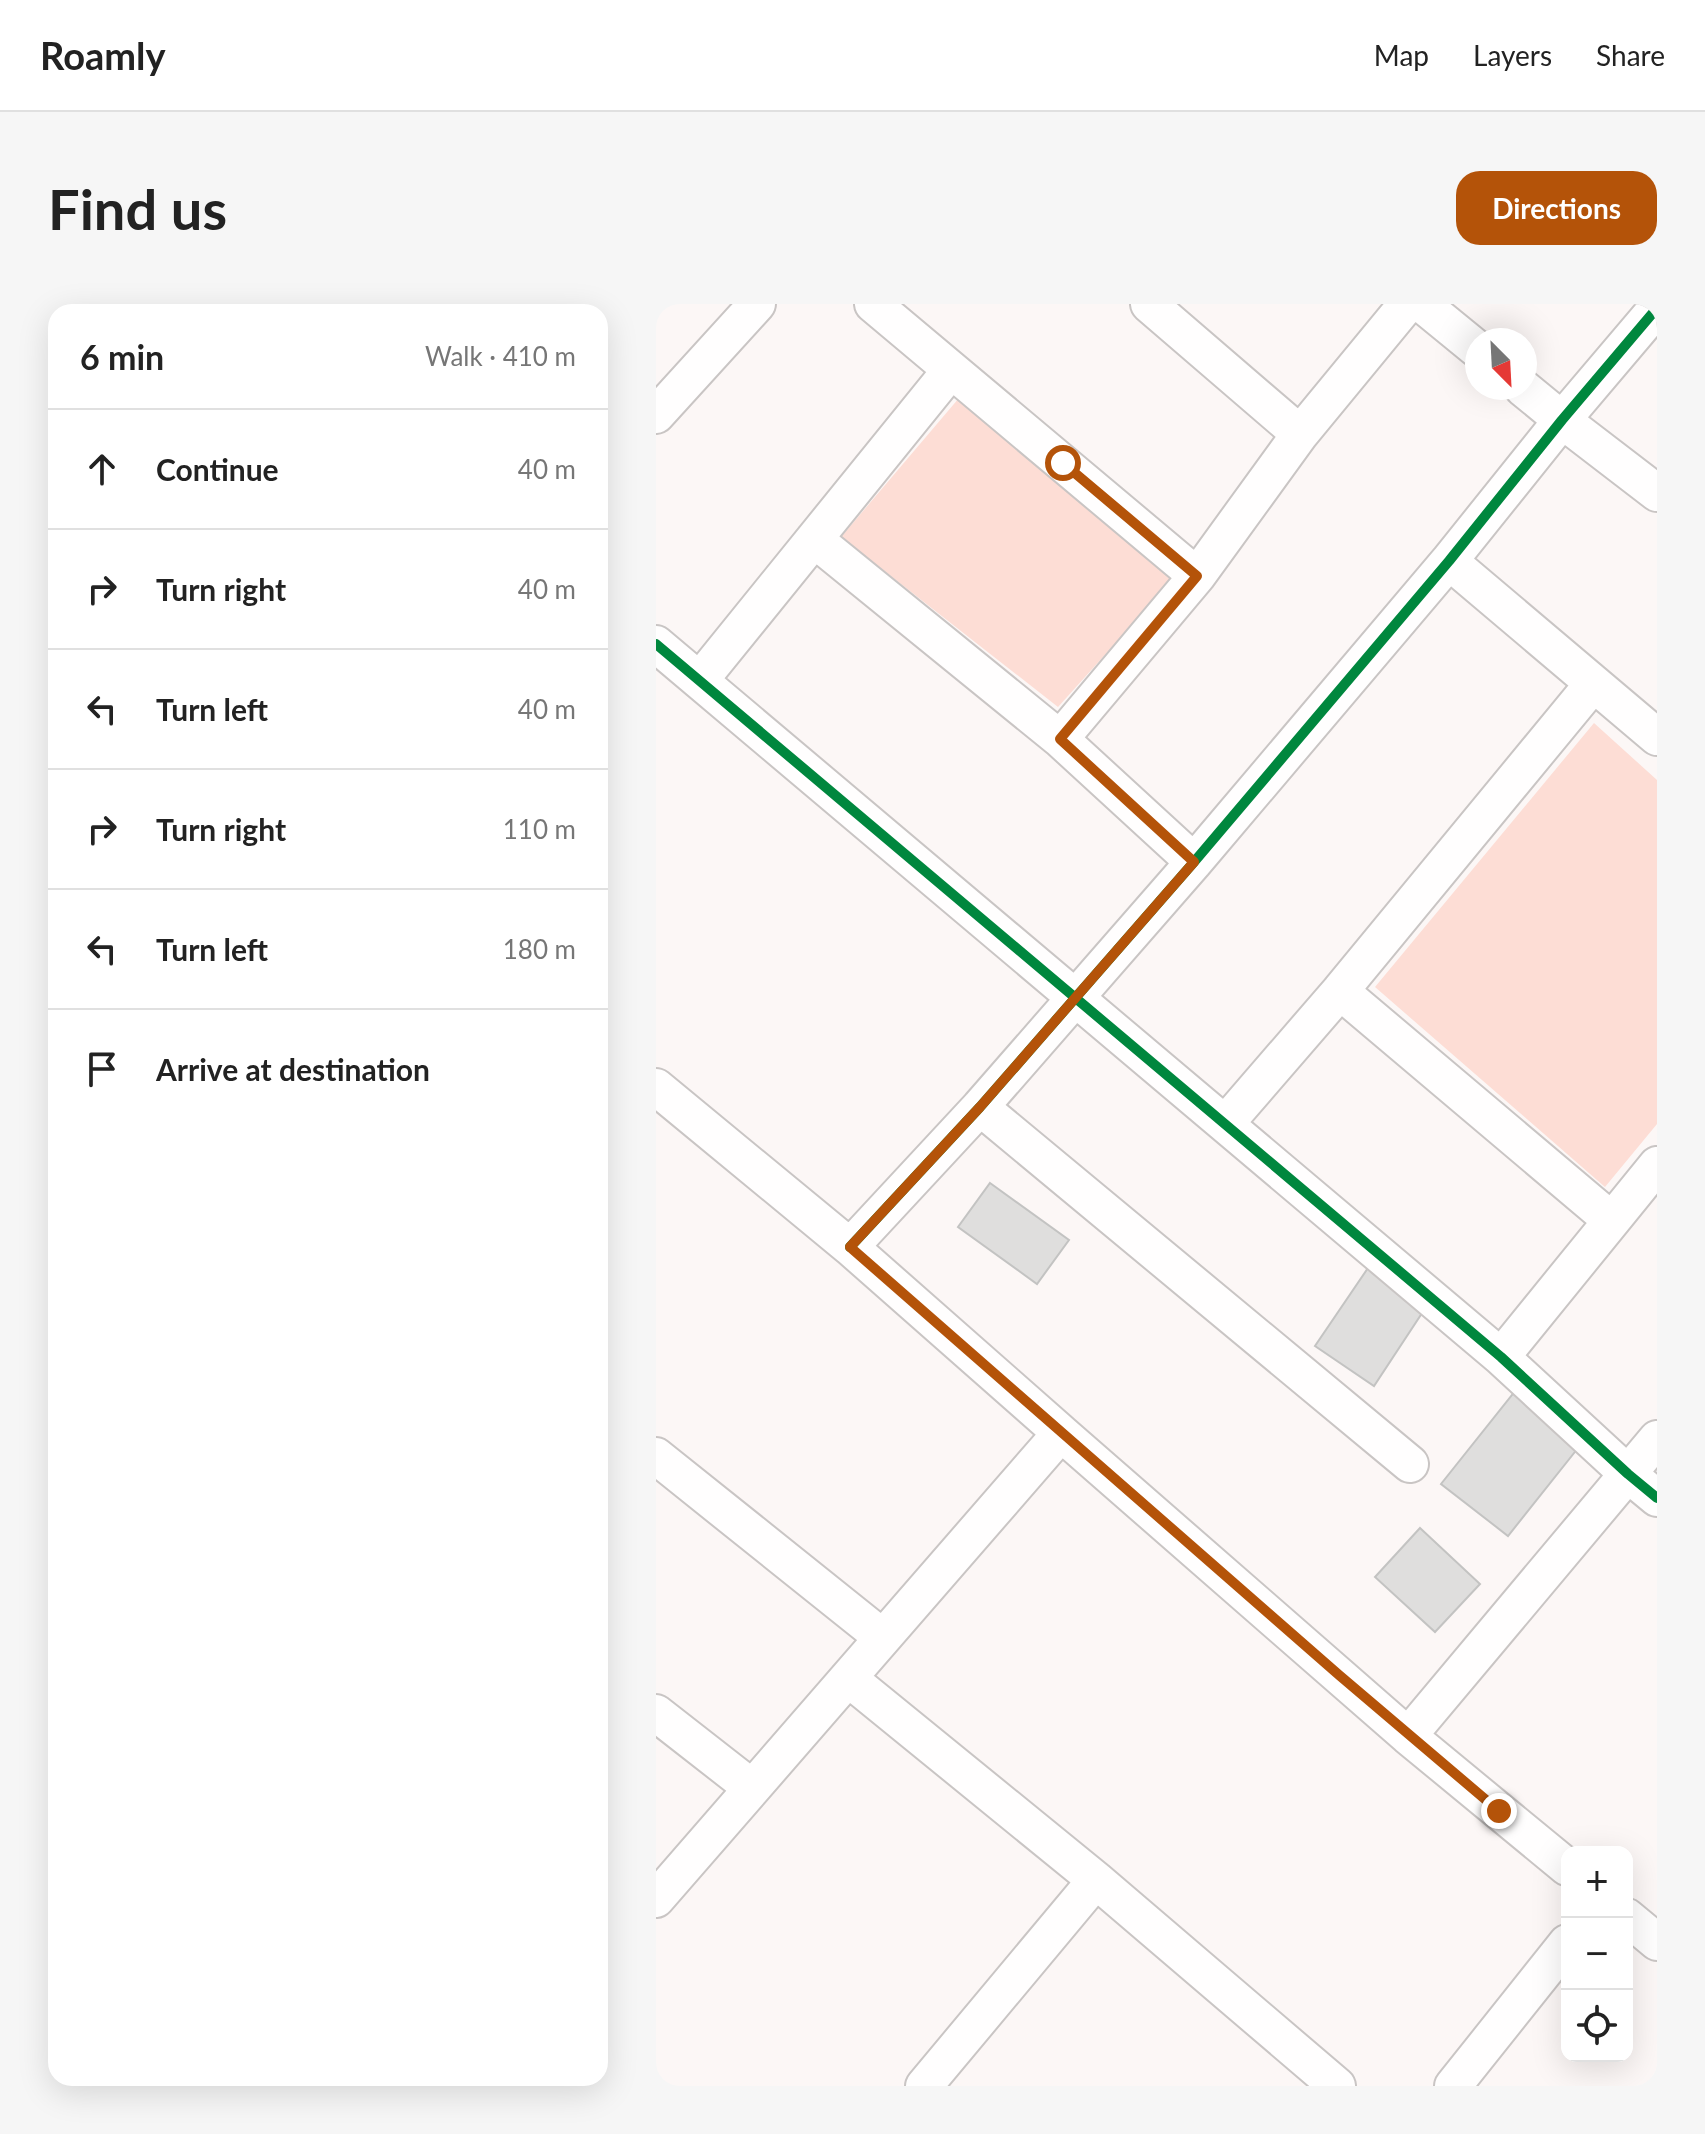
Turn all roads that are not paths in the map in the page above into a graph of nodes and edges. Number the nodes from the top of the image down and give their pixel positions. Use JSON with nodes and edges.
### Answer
{"nodes":[{"id":1,"x":757,"y":304,"type":"edge"},
{"id":2,"x":873,"y":304,"type":"edge"},
{"id":3,"x":1149,"y":304,"type":"edge"},
{"id":4,"x":1407,"y":304,"type":"edge"},
{"id":5,"x":1422,"y":304,"type":"edge"},
{"id":6,"x":1657,"y":308,"type":"edge"},
{"id":7,"x":1465,"y":339,"type":"edge"},
{"id":8,"x":951,"y":370,"type":"junction"},
{"id":9,"x":1537,"y":399,"type":"edge"},
{"id":10,"x":656,"y":415,"type":"edge"},
{"id":11,"x":1562,"y":420,"type":"junction"},
{"id":12,"x":1300,"y":434,"type":"junction"},
{"id":13,"x":1657,"y":493,"type":"edge"},
{"id":14,"x":814,"y":539,"type":"junction"},
{"id":15,"x":1449,"y":561,"type":"junction"},
{"id":16,"x":1197,"y":576,"type":"junction"},
{"id":17,"x":656,"y":644,"type":"edge"},
{"id":18,"x":700,"y":680,"type":"junction"},
{"id":19,"x":1593,"y":684,"type":"junction"},
{"id":20,"x":1657,"y":737,"type":"edge"},
{"id":21,"x":1060,"y":739,"type":"junction"},
{"id":22,"x":1194,"y":862,"type":"junction"},
{"id":23,"x":1340,"y":991,"type":"junction"},
{"id":24,"x":1075,"y":999,"type":"junction"},
{"id":25,"x":656,"y":1087,"type":"edge"},
{"id":26,"x":980,"y":1107,"type":"junction"},
{"id":27,"x":1225,"y":1124,"type":"junction"},
{"id":28,"x":1657,"y":1165,"type":"edge"},
{"id":29,"x":1611,"y":1220,"type":"junction"},
{"id":30,"x":850,"y":1247,"type":"junction"},
{"id":31,"x":1501,"y":1357,"type":"junction"},
{"id":32,"x":1061,"y":1433,"type":"junction"},
{"id":33,"x":1657,"y":1439,"type":"edge"},
{"id":34,"x":659,"y":1464,"type":"edge"},
{"id":35,"x":1410,"y":1464,"type":"dead end"},
{"id":36,"x":1628,"y":1474,"type":"junction"},
{"id":37,"x":1657,"y":1498,"type":"edge"},
{"id":38,"x":882,"y":1637,"type":"junction"},
{"id":39,"x":848,"y":1678,"type":"junction"},
{"id":40,"x":656,"y":1713,"type":"edge"},
{"id":41,"x":1408,"y":1736,"type":"junction"},
{"id":42,"x":752,"y":1788,"type":"junction"},
{"id":43,"x":1561,"y":1862,"type":"edge"},
{"id":44,"x":1096,"y":1880,"type":"junction"},
{"id":45,"x":656,"y":1899,"type":"edge"},
{"id":46,"x":1628,"y":1918,"type":"edge"},
{"id":47,"x":1657,"y":1942,"type":"edge"},
{"id":48,"x":1561,"y":1951,"type":"edge"},
{"id":49,"x":924,"y":2086,"type":"edge"},
{"id":50,"x":1337,"y":2086,"type":"edge"},
{"id":51,"x":1453,"y":2086,"type":"edge"}],
"edges":[{"from":1,"to":10,"type":"street"},
{"from":2,"to":8,"type":"street"},
{"from":3,"to":12,"type":"street"},
{"from":4,"to":12,"type":"street"},
{"from":5,"to":7,"type":"street"},
{"from":6,"to":11,"type":"street"},
{"from":8,"to":14,"type":"street"},
{"from":8,"to":16,"type":"street"},
{"from":9,"to":11,"type":"street"},
{"from":11,"to":13,"type":"street"},
{"from":11,"to":15,"type":"street"},
{"from":12,"to":16,"type":"street"},
{"from":14,"to":18,"type":"street"},
{"from":14,"to":21,"type":"street"},
{"from":15,"to":19,"type":"street"},
{"from":15,"to":22,"type":"street"},
{"from":16,"to":21,"type":"street"},
{"from":17,"to":18,"type":"street"},
{"from":18,"to":24,"type":"street"},
{"from":19,"to":20,"type":"street"},
{"from":19,"to":23,"type":"street"},
{"from":21,"to":22,"type":"street"},
{"from":22,"to":24,"type":"street"},
{"from":23,"to":27,"type":"street"},
{"from":23,"to":29,"type":"street"},
{"from":24,"to":26,"type":"street"},
{"from":24,"to":27,"type":"street"},
{"from":25,"to":30,"type":"street"},
{"from":26,"to":30,"type":"street"},
{"from":26,"to":35,"type":"street"},
{"from":27,"to":31,"type":"street"},
{"from":28,"to":29,"type":"street"},
{"from":29,"to":31,"type":"street"},
{"from":30,"to":32,"type":"street"},
{"from":31,"to":36,"type":"street"},
{"from":32,"to":38,"type":"street"},
{"from":32,"to":41,"type":"street"},
{"from":33,"to":36,"type":"street"},
{"from":34,"to":38,"type":"street"},
{"from":36,"to":37,"type":"street"},
{"from":36,"to":41,"type":"street"},
{"from":38,"to":39,"type":"street"},
{"from":39,"to":42,"type":"street"},
{"from":39,"to":44,"type":"street"},
{"from":40,"to":42,"type":"street"},
{"from":41,"to":43,"type":"street"},
{"from":42,"to":45,"type":"street"},
{"from":44,"to":49,"type":"street"},
{"from":44,"to":50,"type":"street"},
{"from":46,"to":47,"type":"street"},
{"from":48,"to":51,"type":"street"}]}
